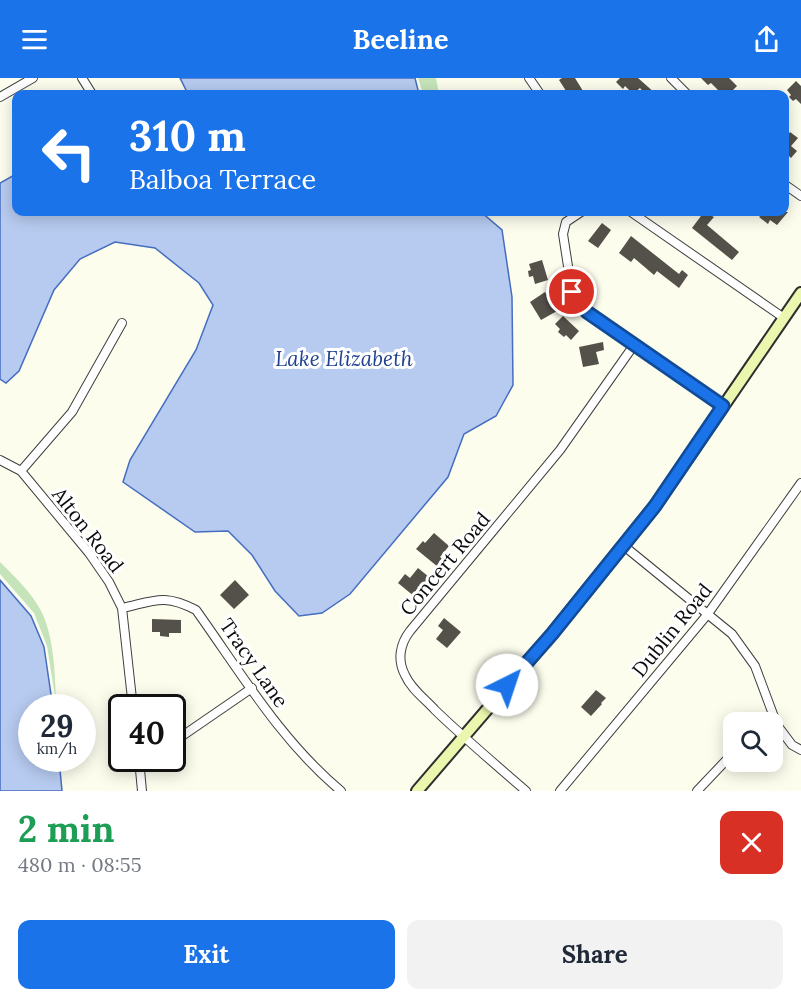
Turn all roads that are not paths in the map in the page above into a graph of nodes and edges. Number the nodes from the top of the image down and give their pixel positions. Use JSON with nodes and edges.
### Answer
{"nodes":[{"id":1,"x":33,"y":78,"type":"edge"},
{"id":2,"x":671,"y":78,"type":"edge"},
{"id":3,"x":12,"y":90,"type":"edge"},
{"id":4,"x":683,"y":90,"type":"edge"},
{"id":5,"x":575,"y":216,"type":"edge"},
{"id":6,"x":637,"y":216,"type":"edge"},
{"id":7,"x":801,"y":293,"type":"edge"},
{"id":8,"x":784,"y":318,"type":"junction"},
{"id":9,"x":122,"y":323,"type":"dead end"},
{"id":10,"x":634,"y":345,"type":"junction"},
{"id":11,"x":723,"y":406,"type":"junction"},
{"id":12,"x":0,"y":460,"type":"edge"},
{"id":13,"x":21,"y":471,"type":"junction"},
{"id":14,"x":801,"y":483,"type":"edge"},
{"id":15,"x":624,"y":546,"type":"junction"},
{"id":16,"x":122,"y":608,"type":"junction"},
{"id":17,"x":707,"y":615,"type":"junction"},
{"id":18,"x":252,"y":688,"type":"junction"},
{"id":19,"x":132,"y":694,"type":"edge"},
{"id":20,"x":770,"y":712,"type":"edge"},
{"id":21,"x":186,"y":734,"type":"edge"},
{"id":22,"x":783,"y":735,"type":"edge"},
{"id":23,"x":463,"y":736,"type":"junction"},
{"id":24,"x":801,"y":750,"type":"edge"},
{"id":25,"x":723,"y":764,"type":"edge"},
{"id":26,"x":140,"y":772,"type":"edge"},
{"id":27,"x":142,"y":791,"type":"edge"},
{"id":28,"x":341,"y":791,"type":"edge"},
{"id":29,"x":417,"y":791,"type":"edge"},
{"id":30,"x":526,"y":791,"type":"edge"},
{"id":31,"x":560,"y":791,"type":"edge"},
{"id":32,"x":697,"y":791,"type":"edge"}],
"edges":[{"from":1,"to":3,"type":"street"},
{"from":2,"to":4,"type":"street"},
{"from":5,"to":10,"type":"street"},
{"from":6,"to":8,"type":"street"},
{"from":7,"to":8,"type":"street"},
{"from":8,"to":11,"type":"street"},
{"from":9,"to":13,"type":"street"},
{"from":10,"to":11,"type":"street"},
{"from":10,"to":23,"type":"street","name":"Concert Road"},
{"from":11,"to":15,"type":"street"},
{"from":12,"to":13,"type":"street","name":"Alton Road"},
{"from":13,"to":16,"type":"street","name":"Alton Road"},
{"from":14,"to":17,"type":"street","name":"Dublin Road"},
{"from":15,"to":17,"type":"street"},
{"from":15,"to":23,"type":"street"},
{"from":16,"to":18,"type":"street","name":"Tracy Lane"},
{"from":16,"to":19,"type":"street","name":"Alton Road"},
{"from":17,"to":20,"type":"street"},
{"from":17,"to":31,"type":"street","name":"Dublin Road"},
{"from":18,"to":21,"type":"street"},
{"from":18,"to":28,"type":"street","name":"Tracy Lane"},
{"from":22,"to":24,"type":"street"},
{"from":23,"to":29,"type":"street"},
{"from":23,"to":30,"type":"street","name":"Concert Road"},
{"from":25,"to":32,"type":"street"},
{"from":26,"to":27,"type":"street"}]}
